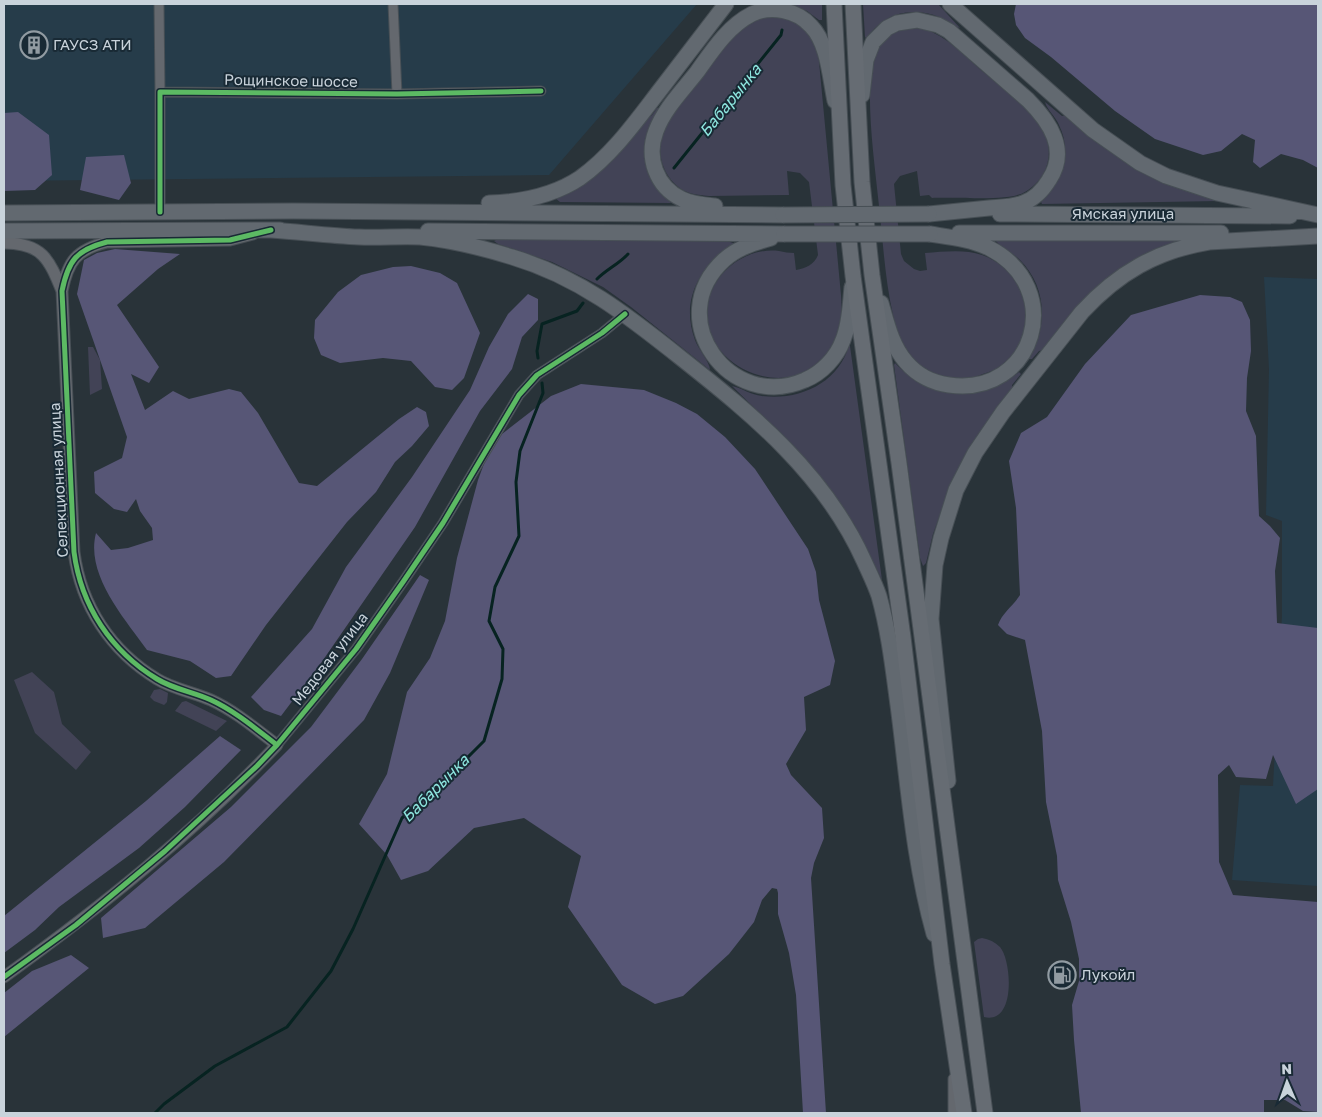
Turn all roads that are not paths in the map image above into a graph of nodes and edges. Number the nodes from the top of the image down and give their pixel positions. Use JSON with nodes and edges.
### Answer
{"nodes":[{"id":1,"x":159,"y":4,"type":"edge"},
{"id":2,"x":393,"y":4,"type":"edge"},
{"id":3,"x":726,"y":4,"type":"edge"},
{"id":4,"x":834,"y":4,"type":"edge"},
{"id":5,"x":853,"y":4,"type":"edge"},
{"id":6,"x":950,"y":4,"type":"edge"},
{"id":7,"x":541,"y":90,"type":"dead end"},
{"id":8,"x":160,"y":92,"type":"junction"},
{"id":9,"x":397,"y":94,"type":"junction"},
{"id":10,"x":839,"y":121,"type":"junction"},
{"id":11,"x":858,"y":122,"type":"junction"},
{"id":12,"x":292,"y":211,"type":"junction"},
{"id":13,"x":160,"y":212,"type":"junction"},
{"id":14,"x":4,"y":213,"type":"edge"},
{"id":15,"x":928,"y":214,"type":"junction"},
{"id":16,"x":784,"y":215,"type":"junction"},
{"id":17,"x":1318,"y":216,"type":"edge"},
{"id":18,"x":271,"y":230,"type":"junction"},
{"id":19,"x":4,"y":231,"type":"edge"},
{"id":20,"x":784,"y":234,"type":"junction"},
{"id":21,"x":930,"y":234,"type":"junction"},
{"id":22,"x":1318,"y":236,"type":"edge"},
{"id":23,"x":4,"y":243,"type":"edge"},
{"id":24,"x":872,"y":275,"type":"junction"},
{"id":25,"x":853,"y":276,"type":"junction"},
{"id":26,"x":62,"y":291,"type":"junction"},
{"id":27,"x":625,"y":314,"type":"junction"},
{"id":28,"x":277,"y":745,"type":"junction"},
{"id":29,"x":954,"y":882,"type":"junction"},
{"id":30,"x":942,"y":964,"type":"junction"},
{"id":31,"x":4,"y":977,"type":"edge"},
{"id":32,"x":955,"y":1052,"type":"junction"},
{"id":33,"x":954,"y":1113,"type":"edge"},
{"id":34,"x":964,"y":1113,"type":"edge"},
{"id":35,"x":985,"y":1113,"type":"edge"}],
"edges":[{"from":1,"to":8,"type":"street"},
{"from":2,"to":9,"type":"street"},
{"from":3,"to":12,"type":"main road"},
{"from":4,"to":10,"type":"highway"},
{"from":5,"to":11,"type":"highway"},
{"from":6,"to":17,"type":"main road"},
{"from":7,"to":9,"type":"street","name":"Рощинское шоссе"},
{"from":8,"to":9,"type":"street","name":"Рощинское шоссе"},
{"from":8,"to":13,"type":"street"},
{"from":10,"to":16,"type":"main road"},
{"from":10,"to":25,"type":"highway"},
{"from":11,"to":15,"type":"main road"},
{"from":11,"to":24,"type":"highway"},
{"from":12,"to":13,"type":"main road"},
{"from":12,"to":16,"type":"main road"},
{"from":13,"to":14,"type":"main road"},
{"from":15,"to":16,"type":"main road","bridge":true},
{"from":15,"to":17,"type":"main road","name":"Ямская улица"},
{"from":18,"to":19,"type":"main road"},
{"from":18,"to":20,"type":"main road"},
{"from":18,"to":26,"type":"street"},
{"from":18,"to":27,"type":"main road"},
{"from":20,"to":21,"type":"main road","bridge":true},
{"from":20,"to":25,"type":"main road"},
{"from":21,"to":22,"type":"main road"},
{"from":21,"to":24,"type":"main road"},
{"from":22,"to":29,"type":"main road"},
{"from":23,"to":26,"type":"street"},
{"from":24,"to":29,"type":"highway"},
{"from":25,"to":30,"type":"highway"},
{"from":26,"to":28,"type":"street","name":"Селекционная улица"},
{"from":27,"to":28,"type":"street","name":"Медовая улица"},
{"from":27,"to":30,"type":"main road"},
{"from":28,"to":31,"type":"street","name":"Медовая улица"},
{"from":29,"to":35,"type":"highway"},
{"from":30,"to":32,"type":"highway"},
{"from":32,"to":33,"type":"street"},
{"from":32,"to":34,"type":"highway"}]}
